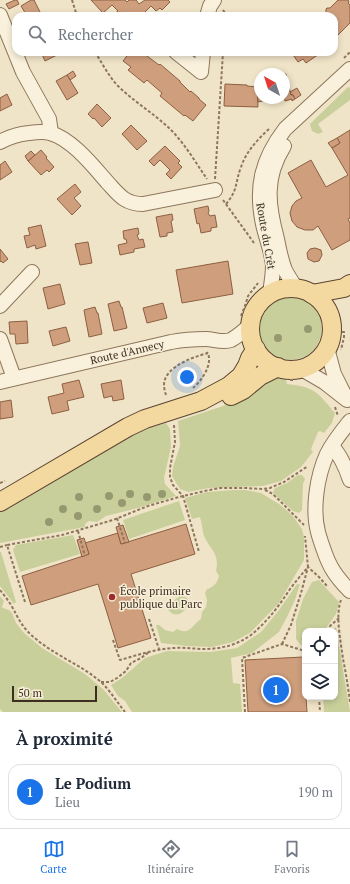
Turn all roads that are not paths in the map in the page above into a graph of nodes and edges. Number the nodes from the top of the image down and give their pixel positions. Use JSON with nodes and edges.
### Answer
{"nodes":[{"id":1,"x":214,"y":0,"type":"edge"},
{"id":2,"x":208,"y":12,"type":"edge"},
{"id":3,"x":0,"y":15,"type":"edge"},
{"id":4,"x":12,"y":45,"type":"edge"},
{"id":5,"x":17,"y":56,"type":"edge"},
{"id":6,"x":181,"y":56,"type":"edge"},
{"id":7,"x":203,"y":56,"type":"edge"},
{"id":8,"x":350,"y":69,"type":"edge"},
{"id":9,"x":350,"y":82,"type":"edge"},
{"id":10,"x":51,"y":133,"type":"junction"},
{"id":11,"x":0,"y":142,"type":"edge"},
{"id":12,"x":215,"y":190,"type":"road end"},
{"id":13,"x":32,"y":272,"type":"dead end"},
{"id":14,"x":347,"y":286,"type":"edge"},
{"id":15,"x":265,"y":287,"type":"junction"},
{"id":16,"x":304,"y":291,"type":"junction"},
{"id":17,"x":0,"y":306,"type":"edge"},
{"id":18,"x":331,"y":318,"type":"junction"},
{"id":19,"x":245,"y":322,"type":"junction"},
{"id":20,"x":0,"y":340,"type":"edge"},
{"id":21,"x":327,"y":348,"type":"junction"},
{"id":22,"x":256,"y":349,"type":"junction"},
{"id":23,"x":278,"y":367,"type":"junction"},
{"id":24,"x":300,"y":368,"type":"junction"},
{"id":25,"x":14,"y":378,"type":"junction"},
{"id":26,"x":0,"y":382,"type":"edge"},
{"id":27,"x":201,"y":401,"type":"junction"},
{"id":28,"x":348,"y":403,"type":"edge"},
{"id":29,"x":350,"y":421,"type":"edge"},
{"id":30,"x":332,"y":446,"type":"junction"},
{"id":31,"x":350,"y":480,"type":"edge"},
{"id":32,"x":0,"y":502,"type":"edge"},
{"id":33,"x":349,"y":590,"type":"edge"}],
"edges":[{"from":1,"to":2,"type":"street"},
{"from":3,"to":4,"type":"street"},
{"from":5,"to":10,"type":"street"},
{"from":6,"to":7,"type":"street"},
{"from":8,"to":15,"type":"street","name":"Route du Crêt"},
{"from":9,"to":16,"type":"street","name":"Route du Crêt"},
{"from":10,"to":11,"type":"street"},
{"from":10,"to":12,"type":"street"},
{"from":13,"to":17,"type":"street"},
{"from":14,"to":16,"type":"main road"},
{"from":14,"to":18,"type":"main road"},
{"from":15,"to":16,"type":"main road"},
{"from":15,"to":19,"type":"main road"},
{"from":16,"to":18,"type":"main road"},
{"from":18,"to":21,"type":"main road"},
{"from":19,"to":22,"type":"main road"},
{"from":19,"to":25,"type":"street","name":"Route d'Annecy"},
{"from":20,"to":25,"type":"street"},
{"from":21,"to":24,"type":"main road"},
{"from":21,"to":28,"type":"street"},
{"from":22,"to":23,"type":"main road"},
{"from":22,"to":27,"type":"main road"},
{"from":23,"to":24,"type":"main road"},
{"from":23,"to":27,"type":"main road"},
{"from":24,"to":28,"type":"street"},
{"from":25,"to":26,"type":"street","name":"Route d'Annecy"},
{"from":27,"to":32,"type":"main road"},
{"from":29,"to":30,"type":"street"},
{"from":30,"to":31,"type":"street"},
{"from":30,"to":33,"type":"street"}]}
